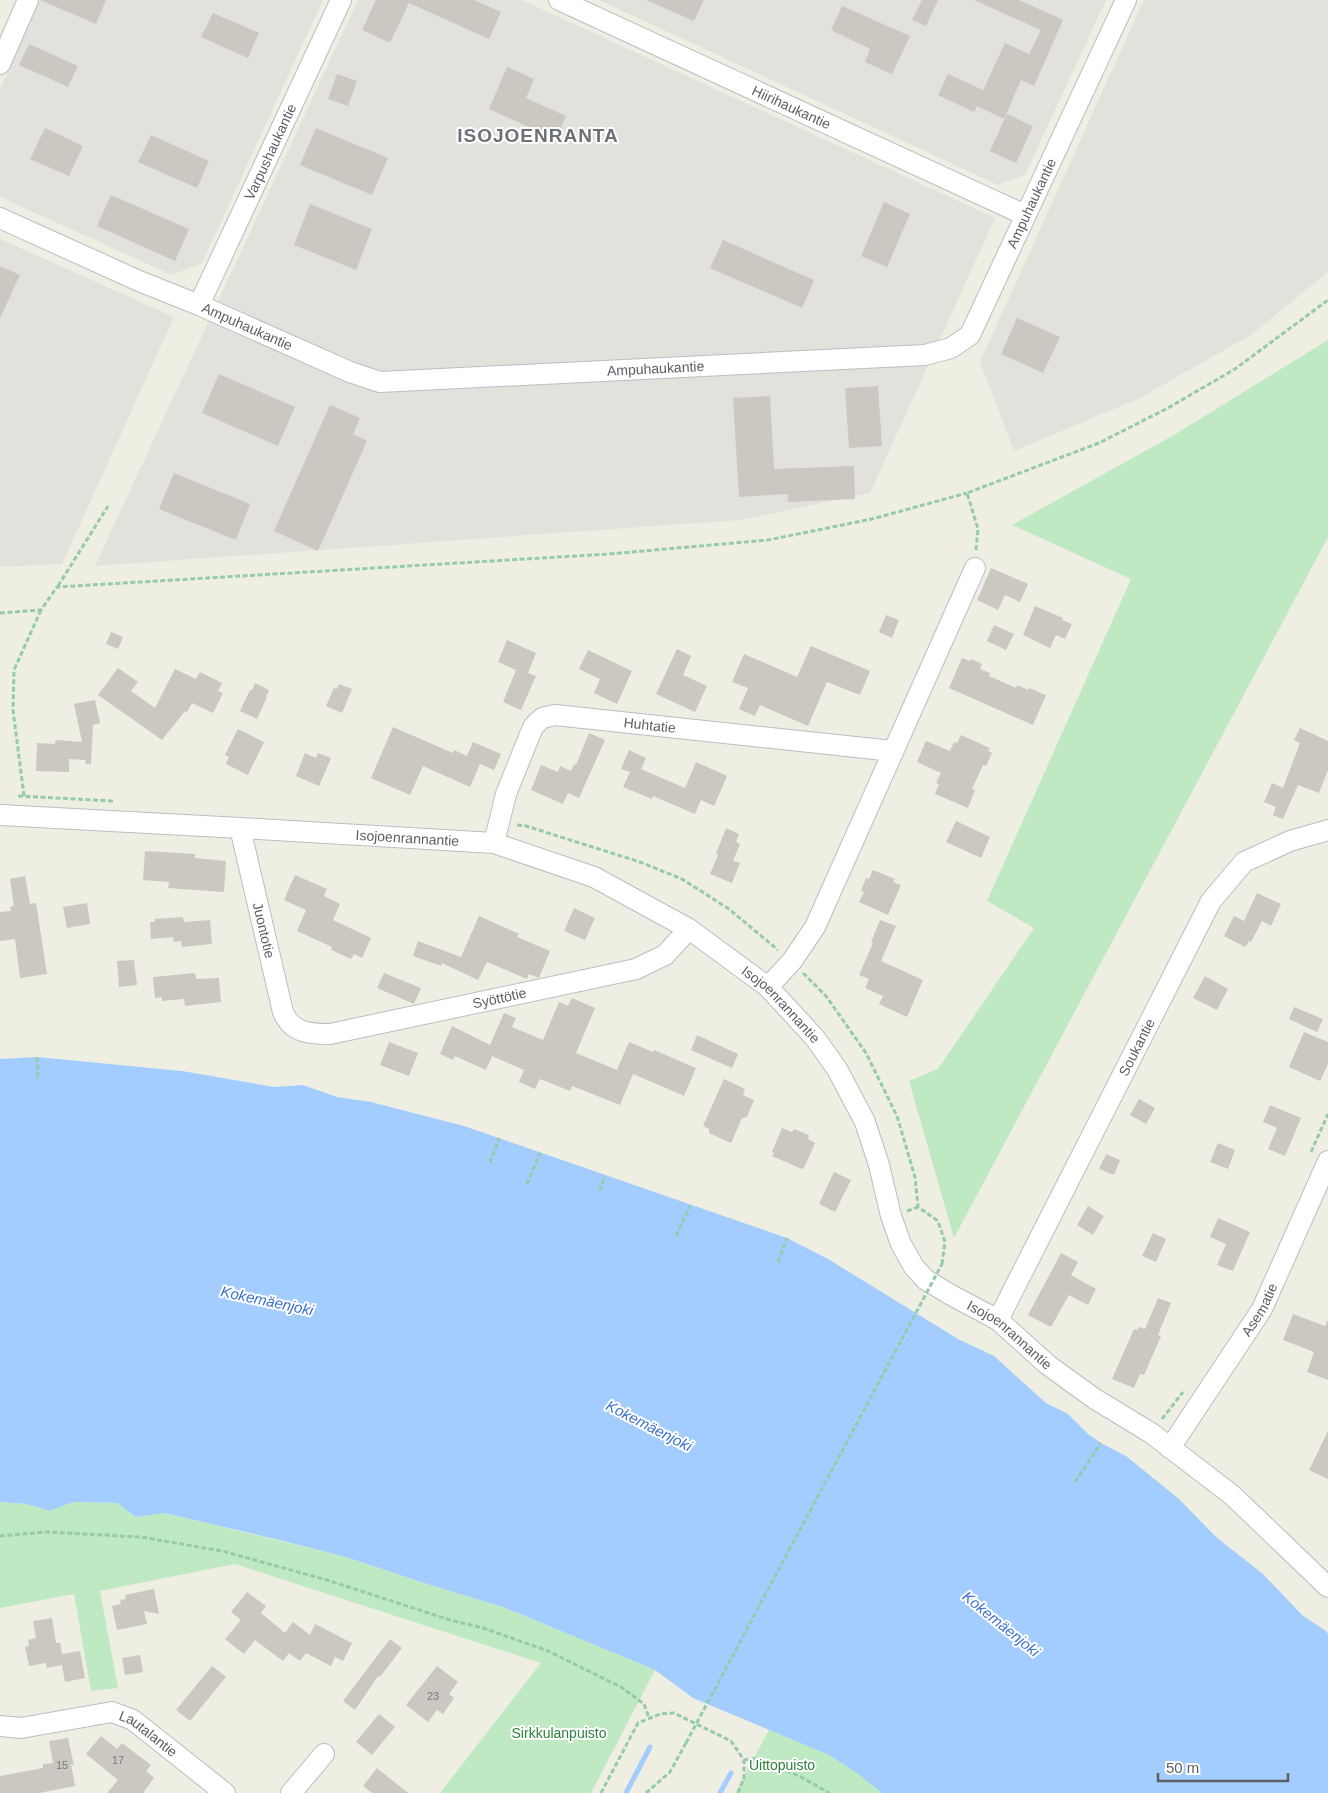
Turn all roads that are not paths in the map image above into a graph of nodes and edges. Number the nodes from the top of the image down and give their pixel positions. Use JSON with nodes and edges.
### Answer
{"nodes":[{"id":1,"x":28,"y":0,"type":"edge"},
{"id":2,"x":341,"y":0,"type":"edge"},
{"id":3,"x":559,"y":0,"type":"edge"},
{"id":4,"x":1126,"y":0,"type":"edge"},
{"id":5,"x":0,"y":64,"type":"edge"},
{"id":6,"x":1025,"y":215,"type":"junction"},
{"id":7,"x":0,"y":218,"type":"edge"},
{"id":8,"x":199,"y":305,"type":"junction"},
{"id":9,"x":975,"y":568,"type":"road end"},
{"id":10,"x":893,"y":751,"type":"junction"},
{"id":11,"x":0,"y":815,"type":"edge"},
{"id":12,"x":240,"y":828,"type":"junction"},
{"id":13,"x":1328,"y":830,"type":"edge"},
{"id":14,"x":494,"y":843,"type":"junction"},
{"id":15,"x":689,"y":929,"type":"junction"},
{"id":16,"x":768,"y":987,"type":"junction"},
{"id":17,"x":296,"y":1028,"type":"joint"},
{"id":18,"x":1328,"y":1161,"type":"edge"},
{"id":19,"x":998,"y":1320,"type":"junction"},
{"id":20,"x":1170,"y":1448,"type":"junction"},
{"id":21,"x":1326,"y":1583,"type":"edge"},
{"id":22,"x":0,"y":1726,"type":"edge"},
{"id":23,"x":324,"y":1754,"type":"dead end"},
{"id":24,"x":225,"y":1793,"type":"edge"},
{"id":25,"x":291,"y":1793,"type":"edge"}],
"edges":[{"from":1,"to":5,"type":"street"},
{"from":2,"to":8,"type":"street","name":"Varpushaukantie"},
{"from":3,"to":6,"type":"street","name":"Hiirihaukantie"},
{"from":4,"to":6,"type":"street","name":"Ampuhaukantie"},
{"from":6,"to":8,"type":"street","name":"Ampuhaukantie"},
{"from":7,"to":8,"type":"street","name":"Ampuhaukantie"},
{"from":9,"to":10,"type":"street"},
{"from":10,"to":14,"type":"street","name":"Huhtatie"},
{"from":10,"to":16,"type":"street"},
{"from":11,"to":12,"type":"street","name":"Isojoenrannantie"},
{"from":12,"to":14,"type":"street","name":"Isojoenrannantie"},
{"from":12,"to":17,"type":"street","name":"Juontotie"},
{"from":13,"to":19,"type":"street","name":"Soukantie"},
{"from":14,"to":15,"type":"street","name":"Isojoenrannantie"},
{"from":15,"to":16,"type":"street","name":"Isojoenrannantie"},
{"from":15,"to":17,"type":"street","name":"Syöttötie"},
{"from":16,"to":19,"type":"street","name":"Isojoenrannantie"},
{"from":18,"to":20,"type":"street","name":"Asematie"},
{"from":19,"to":20,"type":"street","name":"Isojoenrannantie"},
{"from":20,"to":21,"type":"street","name":"Isojoenrannantie"},
{"from":22,"to":24,"type":"street","name":"Lautalantie"},
{"from":23,"to":25,"type":"street"}]}
